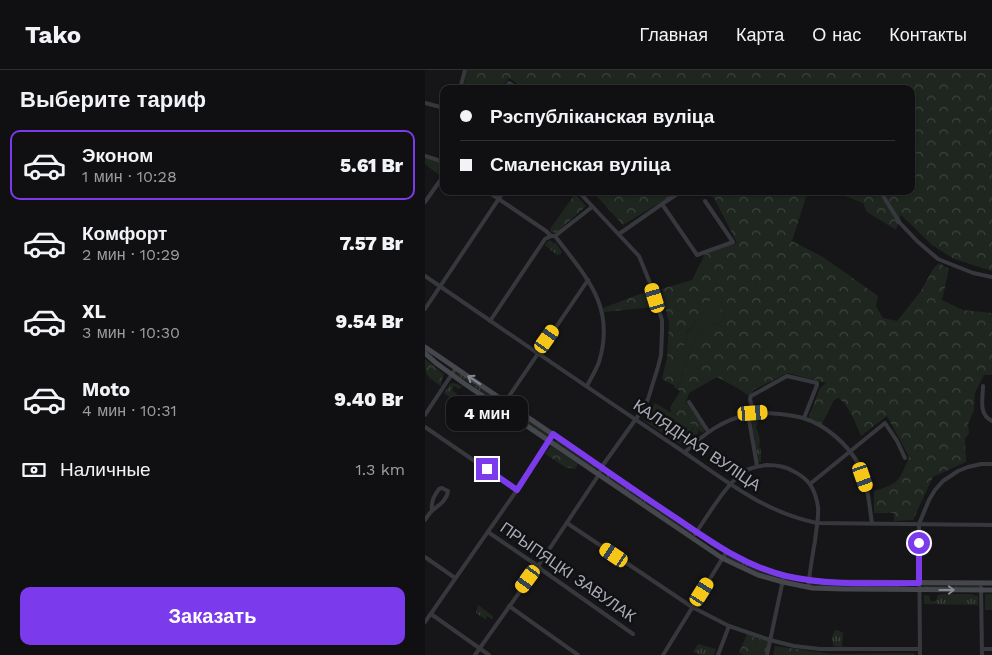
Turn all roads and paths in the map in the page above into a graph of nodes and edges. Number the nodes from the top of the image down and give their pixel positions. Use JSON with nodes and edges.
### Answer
{"nodes":[{"id":1,"x":465,"y":70,"type":"edge"},
{"id":2,"x":461,"y":85,"type":"edge"},
{"id":3,"x":425,"y":103,"type":"edge"},
{"id":4,"x":440,"y":107,"type":"edge"},
{"id":5,"x":425,"y":156,"type":"edge"},
{"id":6,"x":440,"y":161,"type":"edge"},
{"id":7,"x":440,"y":181,"type":"edge"},
{"id":8,"x":492,"y":195,"type":"edge"},
{"id":9,"x":502,"y":195,"type":"edge"},
{"id":10,"x":581,"y":195,"type":"edge"},
{"id":11,"x":677,"y":195,"type":"edge"},
{"id":12,"x":883,"y":195,"type":"edge"},
{"id":13,"x":499,"y":200,"type":"junction"},
{"id":14,"x":705,"y":201,"type":"dead end"},
{"id":15,"x":425,"y":202,"type":"edge"},
{"id":16,"x":662,"y":204,"type":"junction"},
{"id":17,"x":593,"y":207,"type":"junction"},
{"id":18,"x":619,"y":234,"type":"junction"},
{"id":19,"x":553,"y":236,"type":"junction"},
{"id":20,"x":425,"y":276,"type":"edge"},
{"id":21,"x":992,"y":277,"type":"edge"},
{"id":22,"x":588,"y":280,"type":"junction"},
{"id":23,"x":440,"y":286,"type":"junction"},
{"id":24,"x":425,"y":309,"type":"edge"},
{"id":25,"x":490,"y":321,"type":"junction"},
{"id":26,"x":425,"y":347,"type":"edge"},
{"id":27,"x":425,"y":353,"type":"edge"},
{"id":28,"x":537,"y":354,"type":"junction"},
{"id":29,"x":456,"y":368,"type":"junction"},
{"id":30,"x":452,"y":374,"type":"junction"},
{"id":31,"x":587,"y":386,"type":"junction"},
{"id":32,"x":983,"y":386,"type":"dead end"},
{"id":33,"x":505,"y":402,"type":"junction"},
{"id":34,"x":689,"y":402,"type":"dead end"},
{"id":35,"x":501,"y":408,"type":"junction"},
{"id":36,"x":751,"y":414,"type":"junction"},
{"id":37,"x":425,"y":415,"type":"edge"},
{"id":38,"x":804,"y":418,"type":"junction"},
{"id":39,"x":635,"y":419,"type":"junction"},
{"id":40,"x":992,"y":421,"type":"edge"},
{"id":41,"x":425,"y":427,"type":"edge"},
{"id":42,"x":708,"y":431,"type":"junction"},
{"id":43,"x":553,"y":434,"type":"junction"},
{"id":44,"x":549,"y":441,"type":"junction"},
{"id":45,"x":850,"y":451,"type":"junction"},
{"id":46,"x":685,"y":452,"type":"junction"},
{"id":47,"x":905,"y":458,"type":"dead end"},
{"id":48,"x":992,"y":464,"type":"edge"},
{"id":49,"x":757,"y":466,"type":"junction"},
{"id":50,"x":602,"y":468,"type":"junction"},
{"id":51,"x":599,"y":474,"type":"junction"},
{"id":52,"x":730,"y":484,"type":"junction"},
{"id":53,"x":811,"y":484,"type":"junction"},
{"id":54,"x":517,"y":490,"type":"junction"},
{"id":55,"x":432,"y":510,"type":"junction"},
{"id":56,"x":425,"y":520,"type":"edge"},
{"id":57,"x":567,"y":523,"type":"junction"},
{"id":58,"x":817,"y":523,"type":"junction"},
{"id":59,"x":872,"y":523,"type":"junction"},
{"id":60,"x":919,"y":524,"type":"junction"},
{"id":61,"x":992,"y":525,"type":"edge"},
{"id":62,"x":488,"y":532,"type":"junction"},
{"id":63,"x":696,"y":532,"type":"junction"},
{"id":64,"x":692,"y":538,"type":"junction"},
{"id":65,"x":727,"y":551,"type":"junction"},
{"id":66,"x":425,"y":557,"type":"edge"},
{"id":67,"x":723,"y":558,"type":"junction"},
{"id":68,"x":538,"y":566,"type":"junction"},
{"id":69,"x":784,"y":576,"type":"junction"},
{"id":70,"x":455,"y":578,"type":"junction"},
{"id":71,"x":809,"y":580,"type":"junction"},
{"id":72,"x":783,"y":582,"type":"junction"},
{"id":73,"x":919,"y":583,"type":"junction"},
{"id":74,"x":981,"y":583,"type":"junction"},
{"id":75,"x":992,"y":583,"type":"edge"},
{"id":76,"x":808,"y":587,"type":"junction"},
{"id":77,"x":919,"y":590,"type":"junction"},
{"id":78,"x":981,"y":590,"type":"junction"},
{"id":79,"x":992,"y":590,"type":"edge"},
{"id":80,"x":509,"y":606,"type":"junction"},
{"id":81,"x":692,"y":607,"type":"junction"},
{"id":82,"x":431,"y":614,"type":"junction"},
{"id":83,"x":425,"y":622,"type":"edge"},
{"id":84,"x":729,"y":626,"type":"junction"},
{"id":85,"x":633,"y":634,"type":"dead end"},
{"id":86,"x":770,"y":640,"type":"junction"},
{"id":87,"x":480,"y":649,"type":"junction"},
{"id":88,"x":920,"y":649,"type":"junction"},
{"id":89,"x":982,"y":649,"type":"junction"},
{"id":90,"x":992,"y":649,"type":"edge"},
{"id":91,"x":475,"y":655,"type":"edge"},
{"id":92,"x":489,"y":655,"type":"edge"},
{"id":93,"x":578,"y":655,"type":"edge"},
{"id":94,"x":663,"y":655,"type":"edge"},
{"id":95,"x":718,"y":655,"type":"edge"},
{"id":96,"x":767,"y":655,"type":"edge"},
{"id":97,"x":920,"y":655,"type":"edge"},
{"id":98,"x":982,"y":655,"type":"edge"}],
"edges":[{"from":1,"to":2,"type":"street"},
{"from":3,"to":4,"type":"street"},
{"from":5,"to":6,"type":"street"},
{"from":7,"to":15,"type":"street"},
{"from":8,"to":13,"type":"street"},
{"from":9,"to":13,"type":"street"},
{"from":10,"to":17,"type":"street"},
{"from":11,"to":16,"type":"street"},
{"from":12,"to":21,"type":"street"},
{"from":13,"to":19,"type":"street"},
{"from":13,"to":23,"type":"street"},
{"from":14,"to":16,"type":"street"},
{"from":16,"to":18,"type":"street"},
{"from":17,"to":18,"type":"street"},
{"from":17,"to":19,"type":"street"},
{"from":18,"to":39,"type":"street"},
{"from":19,"to":22,"type":"street"},
{"from":19,"to":25,"type":"street"},
{"from":20,"to":23,"type":"street","name":"КАЛЯДНАЯ ВУЛІЦА"},
{"from":22,"to":28,"type":"street"},
{"from":22,"to":31,"type":"street"},
{"from":23,"to":24,"type":"street"},
{"from":23,"to":25,"type":"street","name":"КАЛЯДНАЯ ВУЛІЦА"},
{"from":25,"to":28,"type":"street","name":"КАЛЯДНАЯ ВУЛІЦА"},
{"from":26,"to":29,"type":"street"},
{"from":27,"to":30,"type":"street"},
{"from":28,"to":31,"type":"street","name":"КАЛЯДНАЯ ВУЛІЦА"},
{"from":28,"to":33,"type":"street"},
{"from":29,"to":30,"type":"street"},
{"from":33,"to":29,"type":"street","one_way":true},
{"from":30,"to":35,"type":"street"},
{"from":30,"to":37,"type":"street"},
{"from":31,"to":39,"type":"street","name":"КАЛЯДНАЯ ВУЛІЦА"},
{"from":32,"to":40,"type":"street"},
{"from":33,"to":35,"type":"street"},
{"from":33,"to":43,"type":"street"},
{"from":34,"to":42,"type":"street"},
{"from":35,"to":44,"type":"street"},
{"from":36,"to":38,"type":"street"},
{"from":36,"to":38,"type":"street"},
{"from":36,"to":42,"type":"street"},
{"from":36,"to":49,"type":"street"},
{"from":38,"to":45,"type":"street"},
{"from":39,"to":46,"type":"street","name":"КАЛЯДНАЯ ВУЛІЦА"},
{"from":39,"to":50,"type":"street"},
{"from":41,"to":54,"type":"street"},
{"from":42,"to":46,"type":"street"},
{"from":43,"to":44,"type":"street"},
{"from":43,"to":50,"type":"street"},
{"from":44,"to":51,"type":"street"},
{"from":44,"to":54,"type":"street"},
{"from":45,"to":47,"type":"street"},
{"from":45,"to":53,"type":"street"},
{"from":45,"to":59,"type":"street"},
{"from":46,"to":52,"type":"street","name":"КАЛЯДНАЯ ВУЛІЦА"},
{"from":48,"to":60,"type":"street"},
{"from":49,"to":52,"type":"street"},
{"from":49,"to":53,"type":"street"},
{"from":50,"to":51,"type":"street"},
{"from":50,"to":63,"type":"street"},
{"from":51,"to":57,"type":"street"},
{"from":51,"to":64,"type":"street"},
{"from":52,"to":58,"type":"street","name":"КАЛЯДНАЯ ВУЛІЦА"},
{"from":52,"to":63,"type":"street"},
{"from":53,"to":58,"type":"street"},
{"from":54,"to":62,"type":"street"},
{"from":55,"to":55,"type":"street"},
{"from":55,"to":56,"type":"street"},
{"from":57,"to":68,"type":"street"},
{"from":57,"to":81,"type":"street"},
{"from":58,"to":59,"type":"street","name":"КАЛЯДНАЯ ВУЛІЦА"},
{"from":58,"to":71,"type":"street"},
{"from":59,"to":60,"type":"street","name":"КАЛЯДНАЯ ВУЛІЦА"},
{"from":60,"to":61,"type":"street","name":"КАЛЯДНАЯ ВУЛІЦА"},
{"from":60,"to":73,"type":"street"},
{"from":62,"to":68,"type":"street","name":"ПРЫПЯЦКІ ЗАВУЛАК"},
{"from":62,"to":70,"type":"street"},
{"from":63,"to":64,"type":"street"},
{"from":63,"to":65,"type":"street"},
{"from":64,"to":67,"type":"street"},
{"from":65,"to":67,"type":"street"},
{"from":65,"to":69,"type":"street"},
{"from":66,"to":70,"type":"street"},
{"from":67,"to":72,"type":"street"},
{"from":67,"to":81,"type":"street"},
{"from":68,"to":80,"type":"street"},
{"from":68,"to":85,"type":"street","name":"ПРЫПЯЦКІ ЗАВУЛАК"},
{"from":69,"to":71,"type":"street"},
{"from":69,"to":72,"type":"street"},
{"from":70,"to":82,"type":"street"},
{"from":71,"to":73,"type":"street"},
{"from":71,"to":76,"type":"street"},
{"from":72,"to":76,"type":"street"},
{"from":72,"to":86,"type":"street"},
{"from":73,"to":74,"type":"street"},
{"from":73,"to":77,"type":"street"},
{"from":74,"to":75,"type":"street"},
{"from":74,"to":78,"type":"street"},
{"from":76,"to":77,"type":"street"},
{"from":77,"to":78,"type":"street","one_way":true},
{"from":77,"to":88,"type":"street"},
{"from":78,"to":79,"type":"street"},
{"from":78,"to":89,"type":"street"},
{"from":80,"to":87,"type":"street"},
{"from":80,"to":93,"type":"street"},
{"from":81,"to":84,"type":"street"},
{"from":81,"to":94,"type":"street"},
{"from":82,"to":83,"type":"street"},
{"from":82,"to":87,"type":"street"},
{"from":84,"to":86,"type":"street"},
{"from":84,"to":95,"type":"street"},
{"from":86,"to":88,"type":"street"},
{"from":86,"to":96,"type":"street"},
{"from":87,"to":91,"type":"street"},
{"from":87,"to":92,"type":"street"},
{"from":88,"to":97,"type":"street"},
{"from":89,"to":90,"type":"street"},
{"from":89,"to":98,"type":"street"}]}
